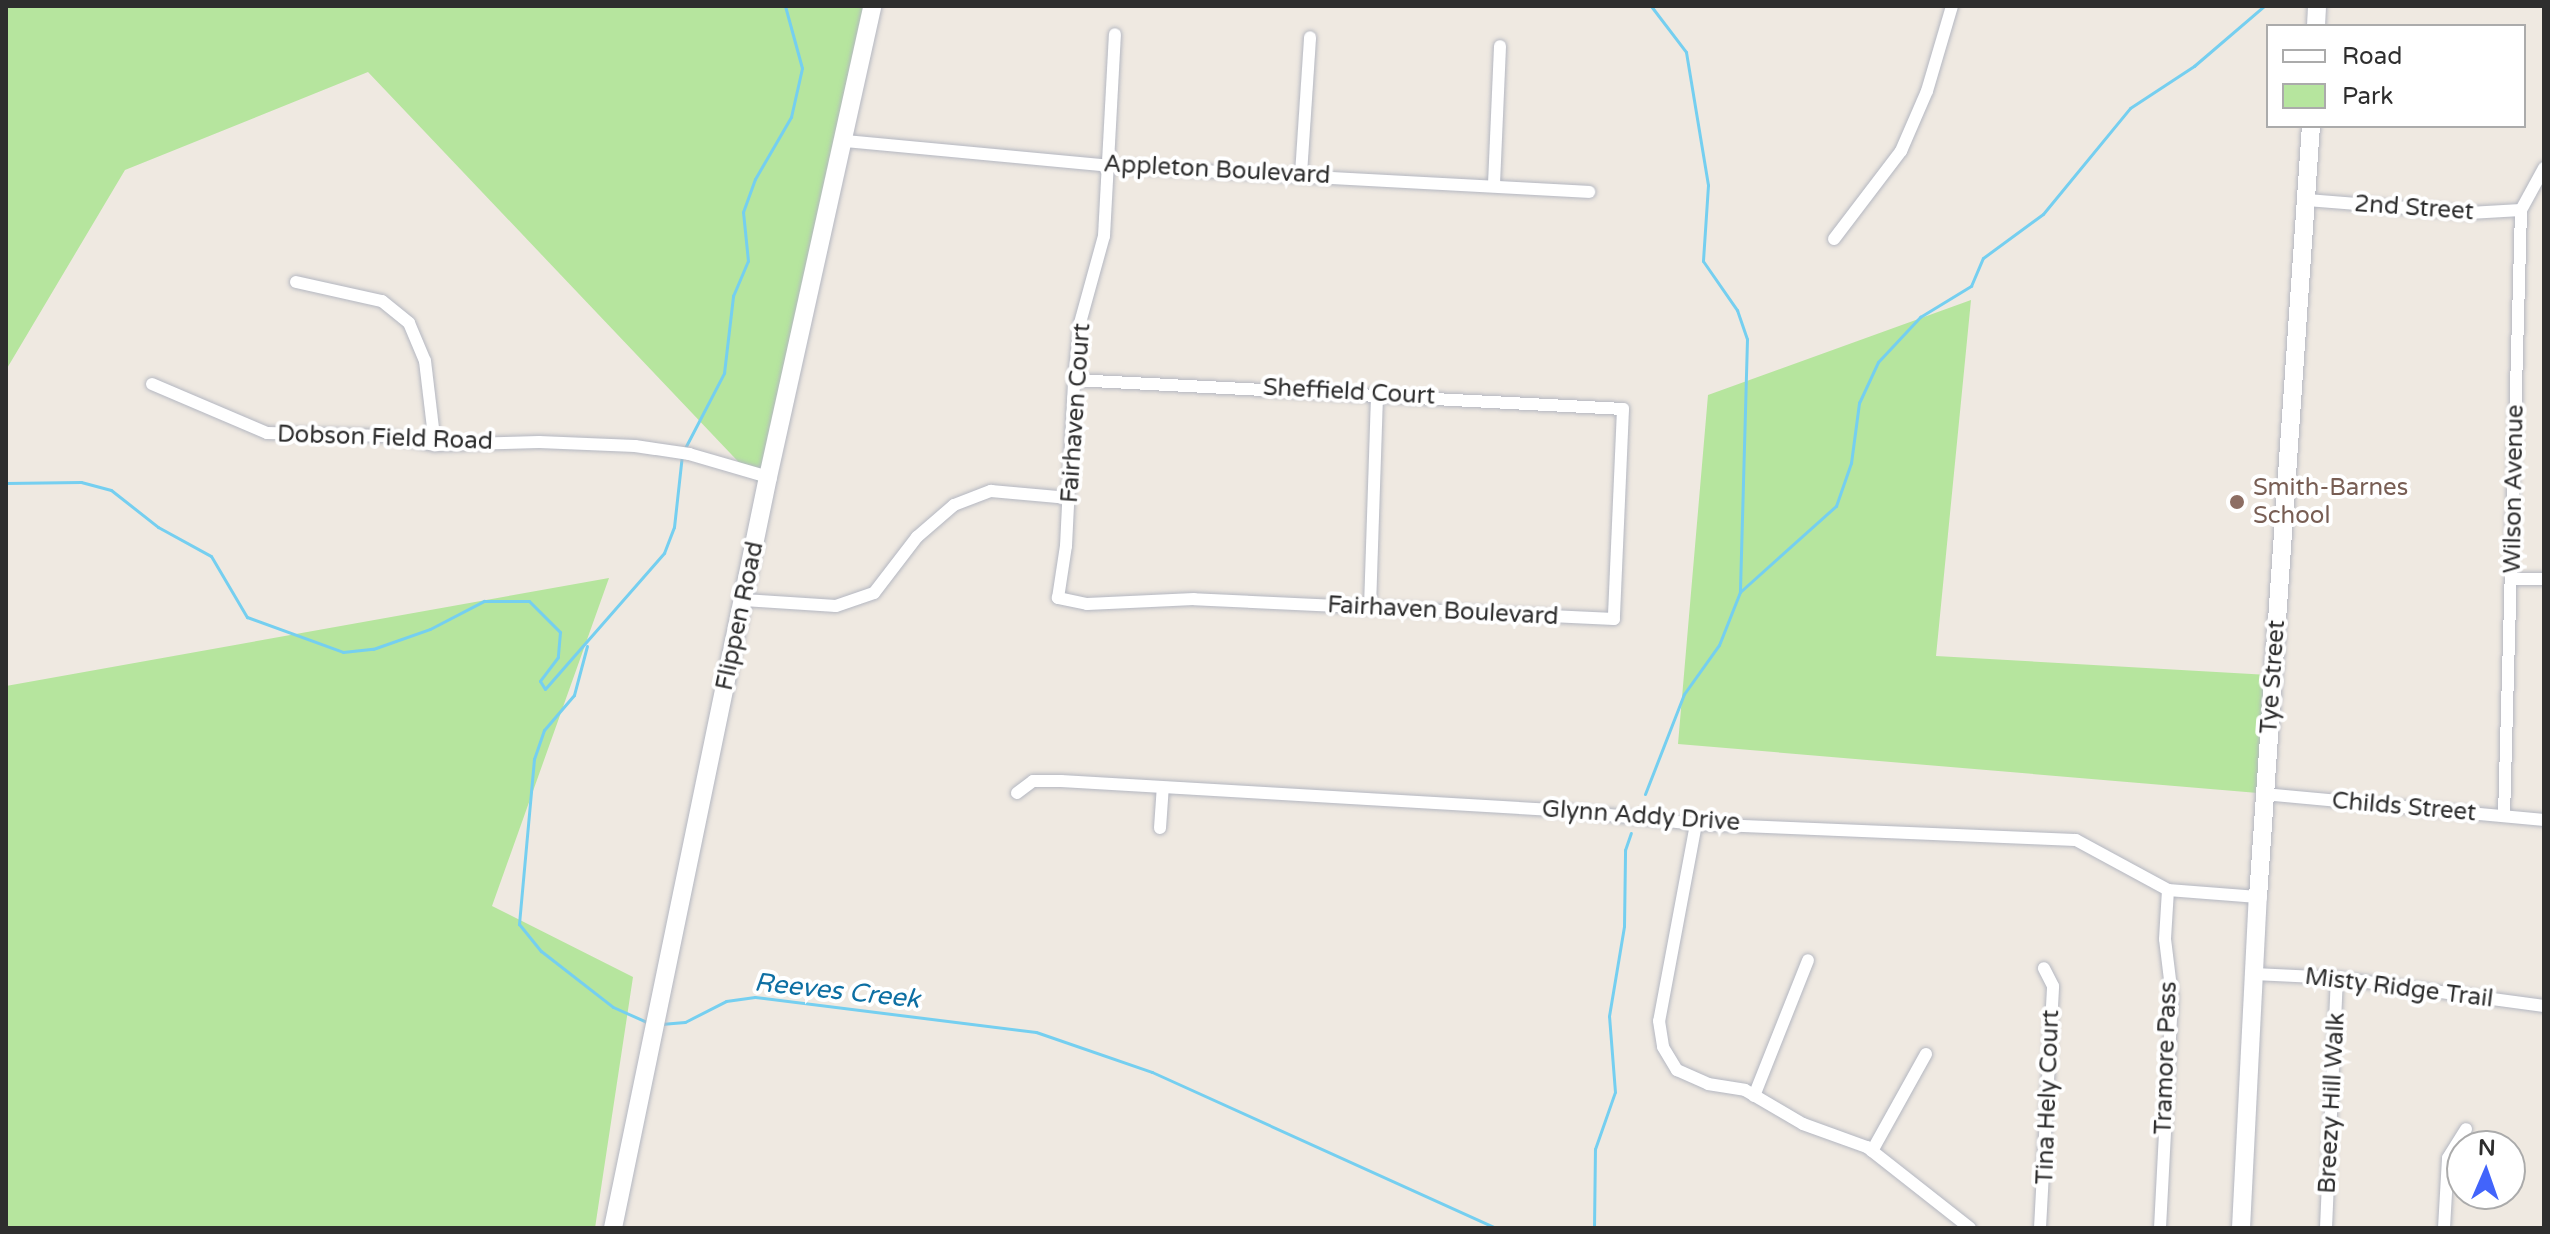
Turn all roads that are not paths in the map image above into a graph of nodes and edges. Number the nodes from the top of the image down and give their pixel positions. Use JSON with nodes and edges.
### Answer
{"nodes":[{"id":1,"x":872,"y":6,"type":"edge"},
{"id":2,"x":1952,"y":6,"type":"edge"},
{"id":3,"x":1115,"y":34,"type":"dead end"},
{"id":4,"x":1310,"y":37,"type":"dead end"},
{"id":5,"x":1500,"y":46,"type":"dead end"},
{"id":6,"x":2311,"y":128,"type":"edge"},
{"id":7,"x":846,"y":141,"type":"junction"},
{"id":8,"x":1111,"y":166,"type":"junction"},
{"id":9,"x":2544,"y":168,"type":"edge"},
{"id":10,"x":1301,"y":174,"type":"junction"},
{"id":11,"x":1494,"y":184,"type":"junction"},
{"id":12,"x":2539,"y":191,"type":"edge"},
{"id":13,"x":1589,"y":192,"type":"dead end"},
{"id":14,"x":2307,"y":200,"type":"junction"},
{"id":15,"x":2521,"y":210,"type":"junction"},
{"id":16,"x":1834,"y":239,"type":"dead end"},
{"id":17,"x":296,"y":282,"type":"dead end"},
{"id":18,"x":1074,"y":380,"type":"junction"},
{"id":19,"x":152,"y":384,"type":"dead end"},
{"id":20,"x":1377,"y":392,"type":"junction"},
{"id":21,"x":1623,"y":409,"type":"joint"},
{"id":22,"x":435,"y":445,"type":"junction"},
{"id":23,"x":768,"y":477,"type":"junction"},
{"id":24,"x":1069,"y":498,"type":"junction"},
{"id":25,"x":2512,"y":579,"type":"junction"},
{"id":26,"x":2544,"y":579,"type":"edge"},
{"id":27,"x":1063,"y":599,"type":"joint"},
{"id":28,"x":744,"y":600,"type":"junction"},
{"id":29,"x":1370,"y":607,"type":"junction"},
{"id":30,"x":1163,"y":789,"type":"junction"},
{"id":31,"x":1017,"y":793,"type":"dead end"},
{"id":32,"x":2264,"y":794,"type":"junction"},
{"id":33,"x":2504,"y":816,"type":"junction"},
{"id":34,"x":2544,"y":820,"type":"edge"},
{"id":35,"x":1696,"y":824,"type":"junction"},
{"id":36,"x":1160,"y":828,"type":"dead end"},
{"id":37,"x":2168,"y":890,"type":"junction"},
{"id":38,"x":2258,"y":897,"type":"junction"},
{"id":39,"x":1808,"y":960,"type":"dead end"},
{"id":40,"x":2044,"y":968,"type":"dead end"},
{"id":41,"x":2254,"y":974,"type":"junction"},
{"id":42,"x":2337,"y":978,"type":"junction"},
{"id":43,"x":2544,"y":1006,"type":"edge"},
{"id":44,"x":1926,"y":1054,"type":"dead end"},
{"id":45,"x":1754,"y":1096,"type":"junction"},
{"id":46,"x":2466,"y":1129,"type":"dead end"},
{"id":47,"x":1872,"y":1151,"type":"junction"},
{"id":48,"x":613,"y":1228,"type":"edge"},
{"id":49,"x":1970,"y":1228,"type":"edge"},
{"id":50,"x":2040,"y":1228,"type":"edge"},
{"id":51,"x":2160,"y":1228,"type":"edge"},
{"id":52,"x":2241,"y":1228,"type":"edge"},
{"id":53,"x":2326,"y":1228,"type":"edge"},
{"id":54,"x":2444,"y":1228,"type":"edge"}],
"edges":[{"from":1,"to":7,"type":"street","name":"Flippen Road"},
{"from":2,"to":16,"type":"street"},
{"from":3,"to":8,"type":"street","name":"Fairhaven Court"},
{"from":4,"to":10,"type":"street"},
{"from":5,"to":11,"type":"street"},
{"from":6,"to":14,"type":"street","name":"Tye Street"},
{"from":7,"to":8,"type":"street","name":"Appleton Boulevard"},
{"from":7,"to":23,"type":"street","name":"Flippen Road"},
{"from":8,"to":10,"type":"street","name":"Appleton Boulevard"},
{"from":8,"to":18,"type":"street","name":"Fairhaven Court"},
{"from":9,"to":12,"type":"street"},
{"from":10,"to":11,"type":"street","name":"Appleton Boulevard"},
{"from":11,"to":13,"type":"street","name":"Appleton Boulevard"},
{"from":12,"to":15,"type":"street"},
{"from":14,"to":15,"type":"street","name":"2nd Street"},
{"from":14,"to":32,"type":"street","name":"Tye Street"},
{"from":15,"to":25,"type":"street","name":"Wilson Avenue"},
{"from":17,"to":22,"type":"street"},
{"from":18,"to":20,"type":"street","name":"Sheffield Court"},
{"from":18,"to":24,"type":"street","name":"Fairhaven Court"},
{"from":19,"to":22,"type":"street","name":"Dobson Field Road"},
{"from":20,"to":21,"type":"street","name":"Sheffield Court"},
{"from":20,"to":29,"type":"street"},
{"from":21,"to":29,"type":"street","name":"Fairhaven Boulevard"},
{"from":22,"to":23,"type":"street","name":"Dobson Field Road"},
{"from":23,"to":28,"type":"street","name":"Flippen Road"},
{"from":24,"to":27,"type":"street","name":"Fairhaven Court"},
{"from":24,"to":28,"type":"street"},
{"from":25,"to":26,"type":"street"},
{"from":25,"to":33,"type":"street","name":"Wilson Avenue"},
{"from":27,"to":29,"type":"street","name":"Fairhaven Boulevard"},
{"from":28,"to":48,"type":"street","name":"Flippen Road"},
{"from":30,"to":31,"type":"street","name":"Glynn Addy Drive"},
{"from":30,"to":35,"type":"street","name":"Glynn Addy Drive"},
{"from":30,"to":36,"type":"street"},
{"from":32,"to":33,"type":"street","name":"Childs Street"},
{"from":32,"to":38,"type":"street","name":"Tye Street"},
{"from":33,"to":34,"type":"street","name":"Childs Street"},
{"from":35,"to":37,"type":"street","name":"Glynn Addy Drive"},
{"from":35,"to":45,"type":"street"},
{"from":37,"to":38,"type":"street","name":"Glynn Addy Drive"},
{"from":37,"to":51,"type":"street","name":"Tramore Pass"},
{"from":38,"to":41,"type":"street","name":"Tye Street"},
{"from":39,"to":45,"type":"street"},
{"from":40,"to":50,"type":"street","name":"Tina Hely Court"},
{"from":41,"to":42,"type":"street","name":"Misty Ridge Trail"},
{"from":41,"to":52,"type":"street","name":"Tye Street"},
{"from":42,"to":43,"type":"street","name":"Misty Ridge Trail"},
{"from":42,"to":53,"type":"street","name":"Breezy Hill Walk"},
{"from":44,"to":47,"type":"street"},
{"from":45,"to":47,"type":"street"},
{"from":46,"to":54,"type":"street"},
{"from":47,"to":49,"type":"street"}]}
